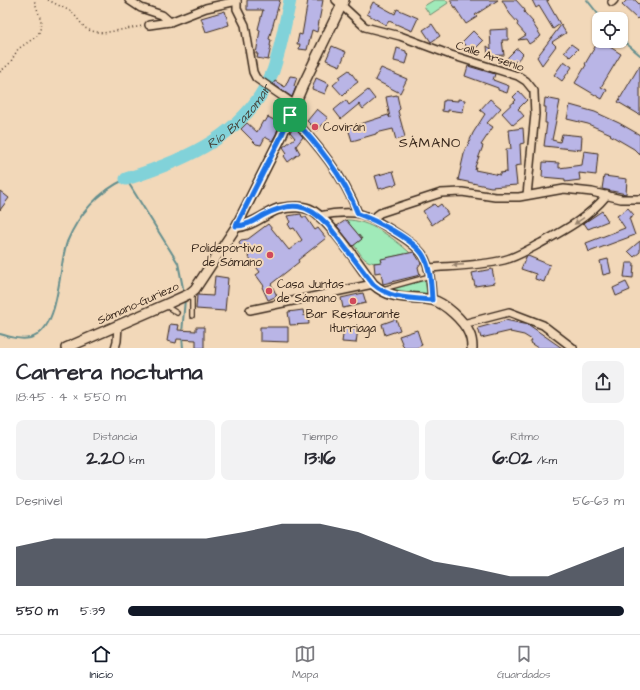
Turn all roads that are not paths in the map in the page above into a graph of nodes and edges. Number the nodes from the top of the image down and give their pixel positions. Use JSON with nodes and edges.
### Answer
{"nodes":[{"id":1,"x":129,"y":0,"type":"edge"},
{"id":2,"x":238,"y":1,"type":"edge"},
{"id":3,"x":341,"y":2,"type":"edge"},
{"id":4,"x":170,"y":22,"type":"junction"},
{"id":5,"x":149,"y":25,"type":"road end"},
{"id":6,"x":295,"y":105,"type":"junction"},
{"id":7,"x":290,"y":115,"type":"junction"},
{"id":8,"x":527,"y":195,"type":"junction"},
{"id":9,"x":607,"y":195,"type":"junction"},
{"id":10,"x":640,"y":199,"type":"edge"},
{"id":11,"x":358,"y":214,"type":"junction"},
{"id":12,"x":319,"y":216,"type":"junction"},
{"id":13,"x":372,"y":219,"type":"junction"},
{"id":14,"x":236,"y":226,"type":"junction"},
{"id":15,"x":428,"y":268,"type":"junction"},
{"id":16,"x":430,"y":276,"type":"junction"},
{"id":17,"x":376,"y":287,"type":"junction"},
{"id":18,"x":187,"y":295,"type":"junction"},
{"id":19,"x":432,"y":300,"type":"junction"},
{"id":20,"x":167,"y":304,"type":"junction"},
{"id":21,"x":250,"y":310,"type":"dead end"},
{"id":22,"x":177,"y":313,"type":"dead end"},
{"id":23,"x":192,"y":316,"type":"dead end"},
{"id":24,"x":463,"y":324,"type":"junction"},
{"id":25,"x":118,"y":326,"type":"junction"},
{"id":26,"x":66,"y":348,"type":"edge"},
{"id":27,"x":115,"y":348,"type":"edge"},
{"id":28,"x":472,"y":348,"type":"edge"},
{"id":29,"x":573,"y":348,"type":"edge"}],
"edges":[{"from":1,"to":4,"type":"street"},
{"from":2,"to":4,"type":"street"},
{"from":2,"to":6,"type":"street"},
{"from":3,"to":6,"type":"street","name":"Sámano-Guriezo"},
{"from":3,"to":8,"type":"street","name":"Calle Arsenio"},
{"from":4,"to":5,"type":"street"},
{"from":6,"to":7,"type":"street","name":"Sámano-Guriezo"},
{"from":7,"to":11,"type":"street"},
{"from":7,"to":14,"type":"street","name":"Sámano-Guriezo"},
{"from":8,"to":9,"type":"street"},
{"from":8,"to":13,"type":"street"},
{"from":9,"to":10,"type":"street"},
{"from":9,"to":15,"type":"street","one_way":true},
{"from":11,"to":12,"type":"street"},
{"from":11,"to":13,"type":"street"},
{"from":12,"to":14,"type":"street"},
{"from":12,"to":17,"type":"street"},
{"from":13,"to":15,"type":"street"},
{"from":14,"to":18,"type":"street","name":"Sámano-Guriezo"},
{"from":15,"to":16,"type":"street"},
{"from":16,"to":17,"type":"lane"},
{"from":16,"to":19,"type":"street"},
{"from":17,"to":19,"type":"street"},
{"from":17,"to":21,"type":"street"},
{"from":18,"to":20,"type":"street","name":"Sámano-Guriezo"},
{"from":18,"to":23,"type":"lane"},
{"from":19,"to":24,"type":"street"},
{"from":20,"to":22,"type":"lane"},
{"from":20,"to":25,"type":"street","name":"Sámano-Guriezo"},
{"from":24,"to":28,"type":"street"},
{"from":24,"to":29,"type":"street"},
{"from":25,"to":26,"type":"street","name":"Sámano-Guriezo"},
{"from":25,"to":27,"type":"street"}]}
